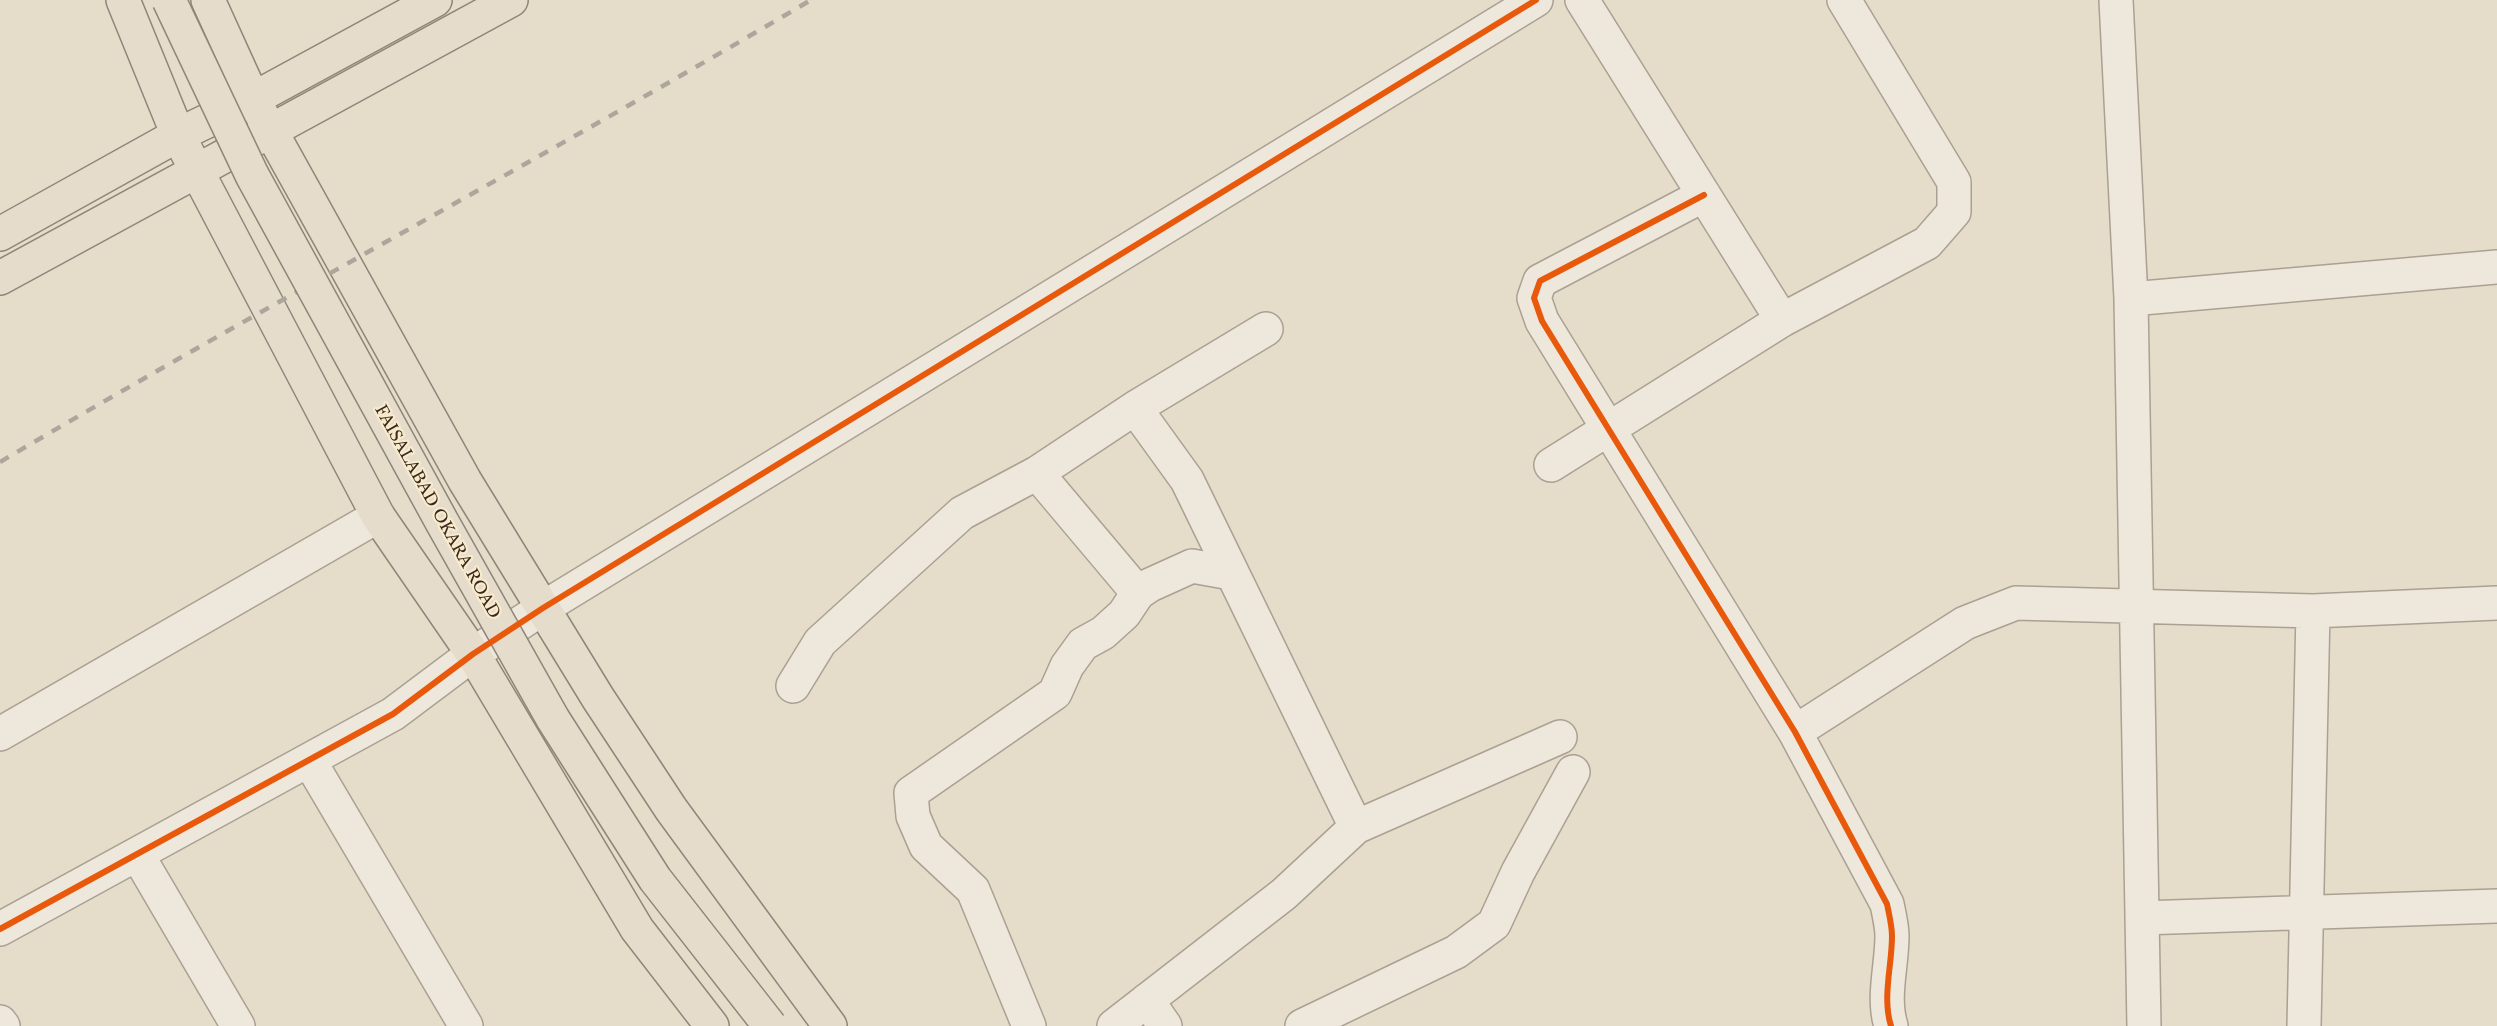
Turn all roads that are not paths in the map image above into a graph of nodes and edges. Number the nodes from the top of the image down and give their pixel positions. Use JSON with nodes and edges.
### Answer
{"nodes":[{"id":1,"x":123,"y":0,"type":"edge"},
{"id":2,"x":169,"y":0,"type":"edge"},
{"id":3,"x":208,"y":0,"type":"edge"},
{"id":4,"x":435,"y":0,"type":"edge"},
{"id":5,"x":511,"y":0,"type":"edge"},
{"id":6,"x":1536,"y":0,"type":"edge"},
{"id":7,"x":1582,"y":0,"type":"edge"},
{"id":8,"x":1844,"y":0,"type":"edge"},
{"id":9,"x":2116,"y":0,"type":"edge"},
{"id":10,"x":253,"y":99,"type":"junction"},
{"id":11,"x":271,"y":131,"type":"junction"},
{"id":12,"x":178,"y":135,"type":"junction"},
{"id":13,"x":196,"y":171,"type":"junction"},
{"id":14,"x":1704,"y":195,"type":"junction"},
{"id":15,"x":0,"y":234,"type":"edge"},
{"id":16,"x":2497,"y":267,"type":"edge"},
{"id":17,"x":0,"y":278,"type":"edge"},
{"id":18,"x":2131,"y":299,"type":"junction"},
{"id":19,"x":1782,"y":320,"type":"junction"},
{"id":20,"x":1266,"y":329,"type":"dead end"},
{"id":21,"x":1135,"y":408,"type":"junction"},
{"id":22,"x":1608,"y":429,"type":"junction"},
{"id":23,"x":1551,"y":465,"type":"dead end"},
{"id":24,"x":1037,"y":472,"type":"junction"},
{"id":25,"x":378,"y":516,"type":"junction"},
{"id":26,"x":1231,"y":573,"type":"junction"},
{"id":27,"x":1138,"y":593,"type":"junction"},
{"id":28,"x":2497,"y":603,"type":"edge"},
{"id":29,"x":543,"y":608,"type":"junction"},
{"id":30,"x":2137,"y":608,"type":"junction"},
{"id":31,"x":2313,"y":611,"type":"junction"},
{"id":32,"x":473,"y":654,"type":"junction"},
{"id":33,"x":793,"y":686,"type":"dead end"},
{"id":34,"x":1795,"y":732,"type":"junction"},
{"id":35,"x":0,"y":734,"type":"edge"},
{"id":36,"x":1560,"y":737,"type":"dead end"},
{"id":37,"x":309,"y":760,"type":"junction"},
{"id":38,"x":1574,"y":772,"type":"dead end"},
{"id":39,"x":1356,"y":826,"type":"junction"},
{"id":40,"x":137,"y":854,"type":"junction"},
{"id":41,"x":2497,"y":906,"type":"edge"},
{"id":42,"x":2306,"y":914,"type":"junction"},
{"id":43,"x":2142,"y":918,"type":"junction"},
{"id":44,"x":0,"y":929,"type":"edge"},
{"id":45,"x":1156,"y":1013,"type":"edge"},
{"id":46,"x":0,"y":1022,"type":"edge"},
{"id":47,"x":1321,"y":1023,"type":"edge"},
{"id":48,"x":3,"y":1026,"type":"edge"},
{"id":49,"x":238,"y":1026,"type":"edge"},
{"id":50,"x":466,"y":1026,"type":"edge"},
{"id":51,"x":712,"y":1026,"type":"edge"},
{"id":52,"x":770,"y":1026,"type":"edge"},
{"id":53,"x":830,"y":1026,"type":"edge"},
{"id":54,"x":1029,"y":1026,"type":"edge"},
{"id":55,"x":1114,"y":1026,"type":"edge"},
{"id":56,"x":1891,"y":1026,"type":"edge"},
{"id":57,"x":2144,"y":1026,"type":"edge"},
{"id":58,"x":2304,"y":1026,"type":"edge"}],
"edges":[{"from":1,"to":12,"type":"main road"},
{"from":2,"to":52,"type":"main road","name":"FAISALABAD OKARA ROAD","bridge":true},
{"from":3,"to":10,"type":"main road"},
{"from":4,"to":10,"type":"main road"},
{"from":5,"to":11,"type":"main road"},
{"from":6,"to":29,"type":"street"},
{"from":7,"to":14,"type":"street"},
{"from":8,"to":19,"type":"street"},
{"from":9,"to":18,"type":"street"},
{"from":10,"to":11,"type":"main road"},
{"from":10,"to":12,"type":"main road"},
{"from":11,"to":13,"type":"main road"},
{"from":11,"to":29,"type":"main road"},
{"from":12,"to":13,"type":"main road"},
{"from":12,"to":15,"type":"main road"},
{"from":13,"to":17,"type":"main road"},
{"from":13,"to":25,"type":"main road"},
{"from":14,"to":19,"type":"street"},
{"from":14,"to":22,"type":"street"},
{"from":16,"to":18,"type":"street"},
{"from":18,"to":30,"type":"street"},
{"from":19,"to":22,"type":"street"},
{"from":20,"to":21,"type":"street"},
{"from":21,"to":24,"type":"street"},
{"from":21,"to":26,"type":"street"},
{"from":22,"to":23,"type":"street"},
{"from":22,"to":34,"type":"street"},
{"from":24,"to":27,"type":"street"},
{"from":24,"to":33,"type":"street"},
{"from":25,"to":32,"type":"main road"},
{"from":25,"to":35,"type":"street"},
{"from":26,"to":27,"type":"street"},
{"from":26,"to":39,"type":"street"},
{"from":27,"to":54,"type":"street"},
{"from":28,"to":31,"type":"street"},
{"from":29,"to":32,"type":"street"},
{"from":29,"to":53,"type":"main road"},
{"from":30,"to":31,"type":"street"},
{"from":30,"to":34,"type":"street"},
{"from":30,"to":43,"type":"street"},
{"from":31,"to":42,"type":"street"},
{"from":32,"to":37,"type":"street"},
{"from":32,"to":51,"type":"main road"},
{"from":34,"to":56,"type":"street"},
{"from":36,"to":39,"type":"street"},
{"from":37,"to":40,"type":"street"},
{"from":37,"to":50,"type":"street"},
{"from":38,"to":47,"type":"street"},
{"from":39,"to":45,"type":"street"},
{"from":40,"to":44,"type":"street"},
{"from":40,"to":49,"type":"street"},
{"from":41,"to":42,"type":"street"},
{"from":42,"to":43,"type":"street"},
{"from":42,"to":58,"type":"street"},
{"from":43,"to":57,"type":"street"},
{"from":45,"to":55,"type":"street"},
{"from":46,"to":48,"type":"street"}]}
